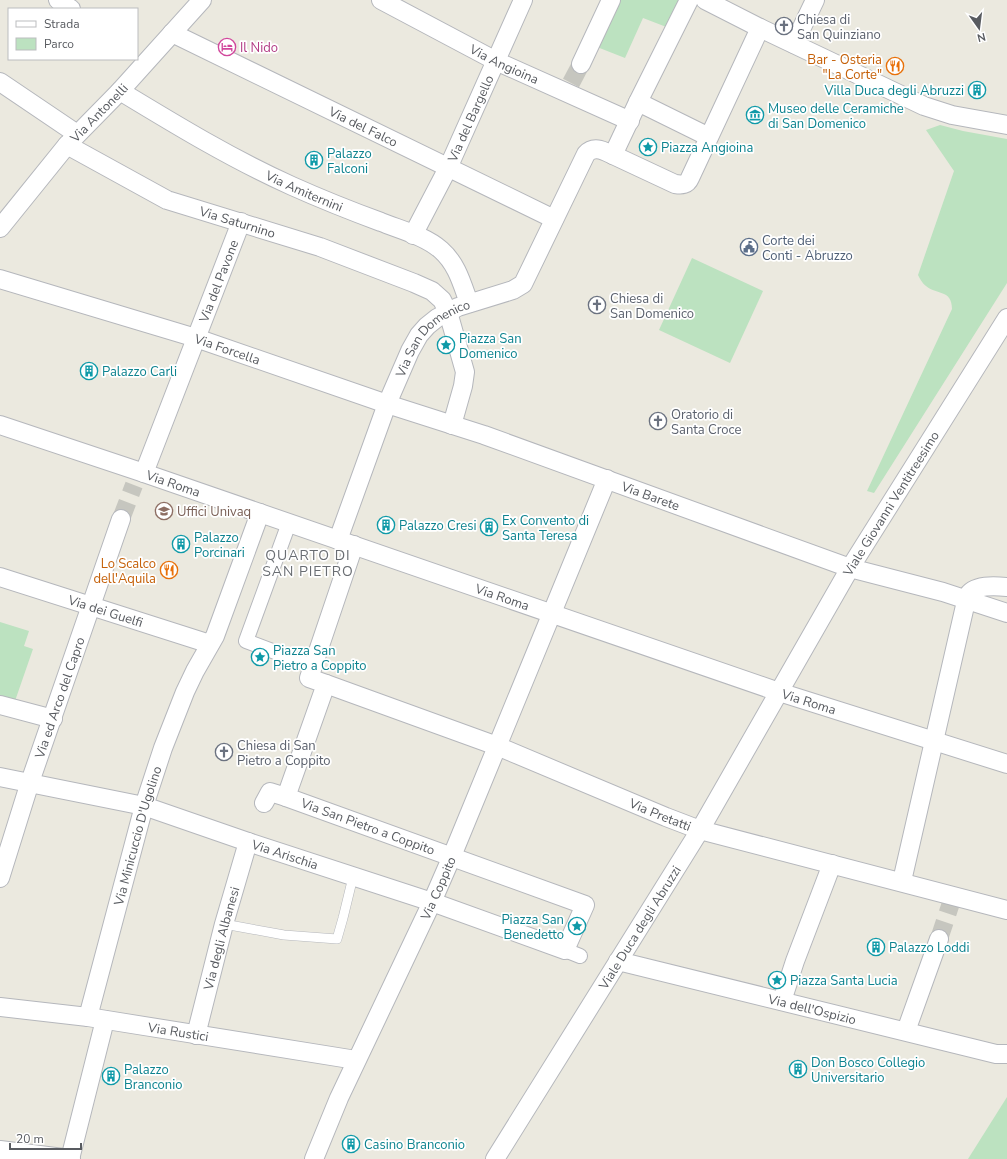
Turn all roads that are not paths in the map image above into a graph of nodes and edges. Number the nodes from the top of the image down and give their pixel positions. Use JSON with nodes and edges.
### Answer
{"nodes":[{"id":1,"x":58,"y":0,"type":"edge"},
{"id":2,"x":202,"y":0,"type":"edge"},
{"id":3,"x":382,"y":0,"type":"edge"},
{"id":4,"x":523,"y":0,"type":"edge"},
{"id":5,"x":611,"y":0,"type":"edge"},
{"id":6,"x":689,"y":0,"type":"edge"},
{"id":7,"x":705,"y":0,"type":"edge"},
{"id":8,"x":815,"y":0,"type":"edge"},
{"id":9,"x":70,"y":8,"type":"edge"},
{"id":10,"x":760,"y":28,"type":"junction"},
{"id":11,"x":172,"y":33,"type":"junction"},
{"id":12,"x":794,"y":44,"type":"junction"},
{"id":13,"x":141,"y":60,"type":"edge"},
{"id":14,"x":496,"y":61,"type":"junction"},
{"id":15,"x":581,"y":64,"type":"tunnel mouth"},
{"id":16,"x":0,"y":82,"type":"edge"},
{"id":17,"x":120,"y":91,"type":"junction"},
{"id":18,"x":638,"y":102,"type":"junction"},
{"id":19,"x":630,"y":121,"type":"junction"},
{"id":20,"x":1007,"y":125,"type":"edge"},
{"id":21,"x":709,"y":137,"type":"junction"},
{"id":22,"x":72,"y":140,"type":"junction"},
{"id":23,"x":613,"y":155,"type":"junction"},
{"id":24,"x":448,"y":168,"type":"junction"},
{"id":25,"x":554,"y":219,"type":"junction"},
{"id":26,"x":241,"y":222,"type":"junction"},
{"id":27,"x":0,"y":228,"type":"edge"},
{"id":28,"x":413,"y":235,"type":"junction"},
{"id":29,"x":0,"y":279,"type":"edge"},
{"id":30,"x":469,"y":303,"type":"junction"},
{"id":31,"x":448,"y":312,"type":"junction"},
{"id":32,"x":1007,"y":318,"type":"edge"},
{"id":33,"x":196,"y":338,"type":"junction"},
{"id":34,"x":388,"y":404,"type":"junction"},
{"id":35,"x":0,"y":425,"type":"edge"},
{"id":36,"x":452,"y":425,"type":"junction"},
{"id":37,"x":139,"y":476,"type":"junction"},
{"id":38,"x":608,"y":479,"type":"junction"},
{"id":39,"x":260,"y":513,"type":"junction"},
{"id":40,"x":122,"y":519,"type":"tunnel mouth"},
{"id":41,"x":289,"y":523,"type":"junction"},
{"id":42,"x":346,"y":543,"type":"junction"},
{"id":43,"x":850,"y":568,"type":"junction"},
{"id":44,"x":0,"y":577,"type":"edge"},
{"id":45,"x":1007,"y":587,"type":"edge"},
{"id":46,"x":966,"y":599,"type":"junction"},
{"id":47,"x":92,"y":606,"type":"junction"},
{"id":48,"x":552,"y":613,"type":"junction"},
{"id":49,"x":1007,"y":613,"type":"edge"},
{"id":50,"x":210,"y":644,"type":"junction"},
{"id":51,"x":312,"y":666,"type":"junction"},
{"id":52,"x":326,"y":684,"type":"junction"},
{"id":53,"x":779,"y":692,"type":"junction"},
{"id":54,"x":0,"y":706,"type":"edge"},
{"id":55,"x":53,"y":719,"type":"junction"},
{"id":56,"x":934,"y":741,"type":"junction"},
{"id":57,"x":497,"y":746,"type":"junction"},
{"id":58,"x":1007,"y":764,"type":"edge"},
{"id":59,"x":0,"y":777,"type":"edge"},
{"id":60,"x":30,"y":782,"type":"junction"},
{"id":61,"x":286,"y":797,"type":"junction"},
{"id":62,"x":264,"y":803,"type":"dead end"},
{"id":63,"x":144,"y":806,"type":"junction"},
{"id":64,"x":700,"y":830,"type":"junction"},
{"id":65,"x":248,"y":842,"type":"junction"},
{"id":66,"x":452,"y":856,"type":"junction"},
{"id":67,"x":832,"y":864,"type":"junction"},
{"id":68,"x":353,"y":876,"type":"junction"},
{"id":69,"x":0,"y":878,"type":"edge"},
{"id":70,"x":902,"y":881,"type":"junction"},
{"id":71,"x":432,"y":902,"type":"junction"},
{"id":72,"x":1007,"y":910,"type":"edge"},
{"id":73,"x":224,"y":924,"type":"junction"},
{"id":74,"x":939,"y":939,"type":"tunnel mouth"},
{"id":75,"x":572,"y":953,"type":"joint"},
{"id":76,"x":618,"y":961,"type":"junction"},
{"id":77,"x":782,"y":1001,"type":"junction"},
{"id":78,"x":0,"y":1007,"type":"edge"},
{"id":79,"x":96,"y":1018,"type":"junction"},
{"id":80,"x":906,"y":1031,"type":"junction"},
{"id":81,"x":196,"y":1035,"type":"junction"},
{"id":82,"x":1007,"y":1054,"type":"edge"},
{"id":83,"x":356,"y":1060,"type":"junction"},
{"id":84,"x":0,"y":1150,"type":"edge"},
{"id":85,"x":71,"y":1159,"type":"edge"},
{"id":86,"x":314,"y":1159,"type":"edge"},
{"id":87,"x":495,"y":1159,"type":"edge"}],
"edges":[{"from":1,"to":9,"type":"street"},
{"from":2,"to":11,"type":"street","name":"Via Antonelli"},
{"from":3,"to":14,"type":"street","name":"Via Angioina"},
{"from":4,"to":14,"type":"street","name":"Via del Bargello"},
{"from":5,"to":15,"type":"street"},
{"from":6,"to":18,"type":"street"},
{"from":7,"to":10,"type":"street"},
{"from":8,"to":12,"type":"street"},
{"from":10,"to":12,"type":"street"},
{"from":10,"to":21,"type":"street"},
{"from":11,"to":13,"type":"street","name":"Via Antonelli"},
{"from":11,"to":24,"type":"street","name":"Via del Falco"},
{"from":12,"to":20,"type":"street"},
{"from":13,"to":17,"type":"street","name":"Via Antonelli"},
{"from":14,"to":19,"type":"street","name":"Via Angioina"},
{"from":14,"to":24,"type":"street","name":"Via del Bargello"},
{"from":16,"to":22,"type":"street","name":"Via Saturnino"},
{"from":17,"to":22,"type":"street","name":"Via Antonelli"},
{"from":17,"to":28,"type":"street","name":"Via Amiternini"},
{"from":18,"to":19,"type":"street"},
{"from":18,"to":21,"type":"street"},
{"from":19,"to":23,"type":"street"},
{"from":21,"to":23,"type":"street"},
{"from":22,"to":26,"type":"street","name":"Via Saturnino"},
{"from":22,"to":27,"type":"street","name":"Via Antonelli"},
{"from":23,"to":25,"type":"street","name":"Via San Domenico"},
{"from":24,"to":25,"type":"street","name":"Via del Falco"},
{"from":24,"to":28,"type":"street","name":"Via del Bargello"},
{"from":25,"to":30,"type":"street","name":"Via San Domenico"},
{"from":26,"to":31,"type":"street","name":"Via Saturnino"},
{"from":26,"to":33,"type":"street","name":"Via del Pavone"},
{"from":28,"to":30,"type":"street","name":"Via Amiternini"},
{"from":29,"to":33,"type":"street","name":"Via Forcella"},
{"from":30,"to":31,"type":"street","name":"Via San Domenico"},
{"from":31,"to":34,"type":"street","name":"Via San Domenico"},
{"from":31,"to":36,"type":"street"},
{"from":32,"to":43,"type":"street","name":"Viale Giovanni Ventitreesimo"},
{"from":33,"to":34,"type":"street","name":"Via Forcella"},
{"from":33,"to":37,"type":"street","name":"Via del Pavone"},
{"from":34,"to":36,"type":"street","name":"Via Forcella"},
{"from":34,"to":42,"type":"street","name":"Via San Domenico"},
{"from":35,"to":37,"type":"street","name":"Via Roma"},
{"from":36,"to":38,"type":"street","name":"Via Barete"},
{"from":37,"to":39,"type":"street","name":"Via Roma"},
{"from":38,"to":43,"type":"street","name":"Via Barete"},
{"from":38,"to":48,"type":"street","name":"Via Coppito"},
{"from":39,"to":41,"type":"street","name":"Via Roma"},
{"from":39,"to":50,"type":"street"},
{"from":40,"to":47,"type":"street","name":"Via ed Arco del Capro"},
{"from":41,"to":42,"type":"street","name":"Via Roma"},
{"from":41,"to":51,"type":"street"},
{"from":42,"to":48,"type":"street","name":"Via Roma"},
{"from":42,"to":51,"type":"street"},
{"from":43,"to":46,"type":"street","name":"Via Barete"},
{"from":43,"to":53,"type":"street","name":"Viale Giovanni Ventitreesimo"},
{"from":44,"to":47,"type":"street","name":"Via dei Guelfi"},
{"from":45,"to":46,"type":"street"},
{"from":46,"to":49,"type":"street","name":"Via Barete"},
{"from":46,"to":56,"type":"street"},
{"from":47,"to":50,"type":"street","name":"Via dei Guelfi"},
{"from":47,"to":55,"type":"street","name":"Via ed Arco del Capro"},
{"from":48,"to":53,"type":"street","name":"Via Roma"},
{"from":48,"to":57,"type":"street","name":"Via Coppito"},
{"from":50,"to":63,"type":"street","name":"Via Minicuccio D'Ugolino"},
{"from":51,"to":52,"type":"street"},
{"from":52,"to":57,"type":"street","name":"Via Pretatti"},
{"from":52,"to":61,"type":"street"},
{"from":53,"to":56,"type":"street","name":"Via Roma"},
{"from":53,"to":64,"type":"street","name":"Viale Duca degli Abruzzi"},
{"from":54,"to":55,"type":"street"},
{"from":55,"to":60,"type":"street","name":"Via ed Arco del Capro"},
{"from":56,"to":58,"type":"street","name":"Via Roma"},
{"from":56,"to":70,"type":"street"},
{"from":57,"to":64,"type":"street","name":"Via Pretatti"},
{"from":57,"to":66,"type":"street","name":"Via Coppito"},
{"from":59,"to":60,"type":"street","name":"Via Arischia"},
{"from":60,"to":63,"type":"street","name":"Via Arischia"},
{"from":60,"to":69,"type":"street","name":"Via ed Arco del Capro"},
{"from":61,"to":62,"type":"street"},
{"from":61,"to":66,"type":"street","name":"Via San Pietro a Coppito"},
{"from":63,"to":65,"type":"street","name":"Via Arischia"},
{"from":63,"to":79,"type":"street","name":"Via Minicuccio D'Ugolino"},
{"from":64,"to":67,"type":"street","name":"Via Pretatti"},
{"from":64,"to":76,"type":"street","name":"Viale Duca degli Abruzzi"},
{"from":65,"to":68,"type":"street","name":"Via Arischia"},
{"from":65,"to":73,"type":"street","name":"Via degli Albanesi"},
{"from":66,"to":71,"type":"street","name":"Via Coppito"},
{"from":66,"to":75,"type":"street","name":"Via San Pietro a Coppito"},
{"from":67,"to":70,"type":"street","name":"Via Pretatti"},
{"from":67,"to":77,"type":"street"},
{"from":68,"to":71,"type":"street","name":"Via Arischia"},
{"from":68,"to":73,"type":"lane"},
{"from":70,"to":72,"type":"street","name":"Via Pretatti"},
{"from":71,"to":75,"type":"street","name":"Via Arischia"},
{"from":71,"to":83,"type":"street","name":"Via Coppito"},
{"from":73,"to":81,"type":"street","name":"Via degli Albanesi"},
{"from":74,"to":80,"type":"street"},
{"from":76,"to":77,"type":"street","name":"Via dell'Ospizio"},
{"from":76,"to":87,"type":"street","name":"Viale Duca degli Abruzzi"},
{"from":77,"to":80,"type":"street","name":"Via dell'Ospizio"},
{"from":78,"to":79,"type":"street","name":"Via Rustici"},
{"from":79,"to":81,"type":"street","name":"Via Rustici"},
{"from":79,"to":85,"type":"street","name":"Via Minicuccio D'Ugolino"},
{"from":80,"to":82,"type":"street","name":"Via dell'Ospizio"},
{"from":81,"to":83,"type":"street","name":"Via Rustici"},
{"from":83,"to":86,"type":"street","name":"Via Coppito"},
{"from":84,"to":85,"type":"street"}]}
